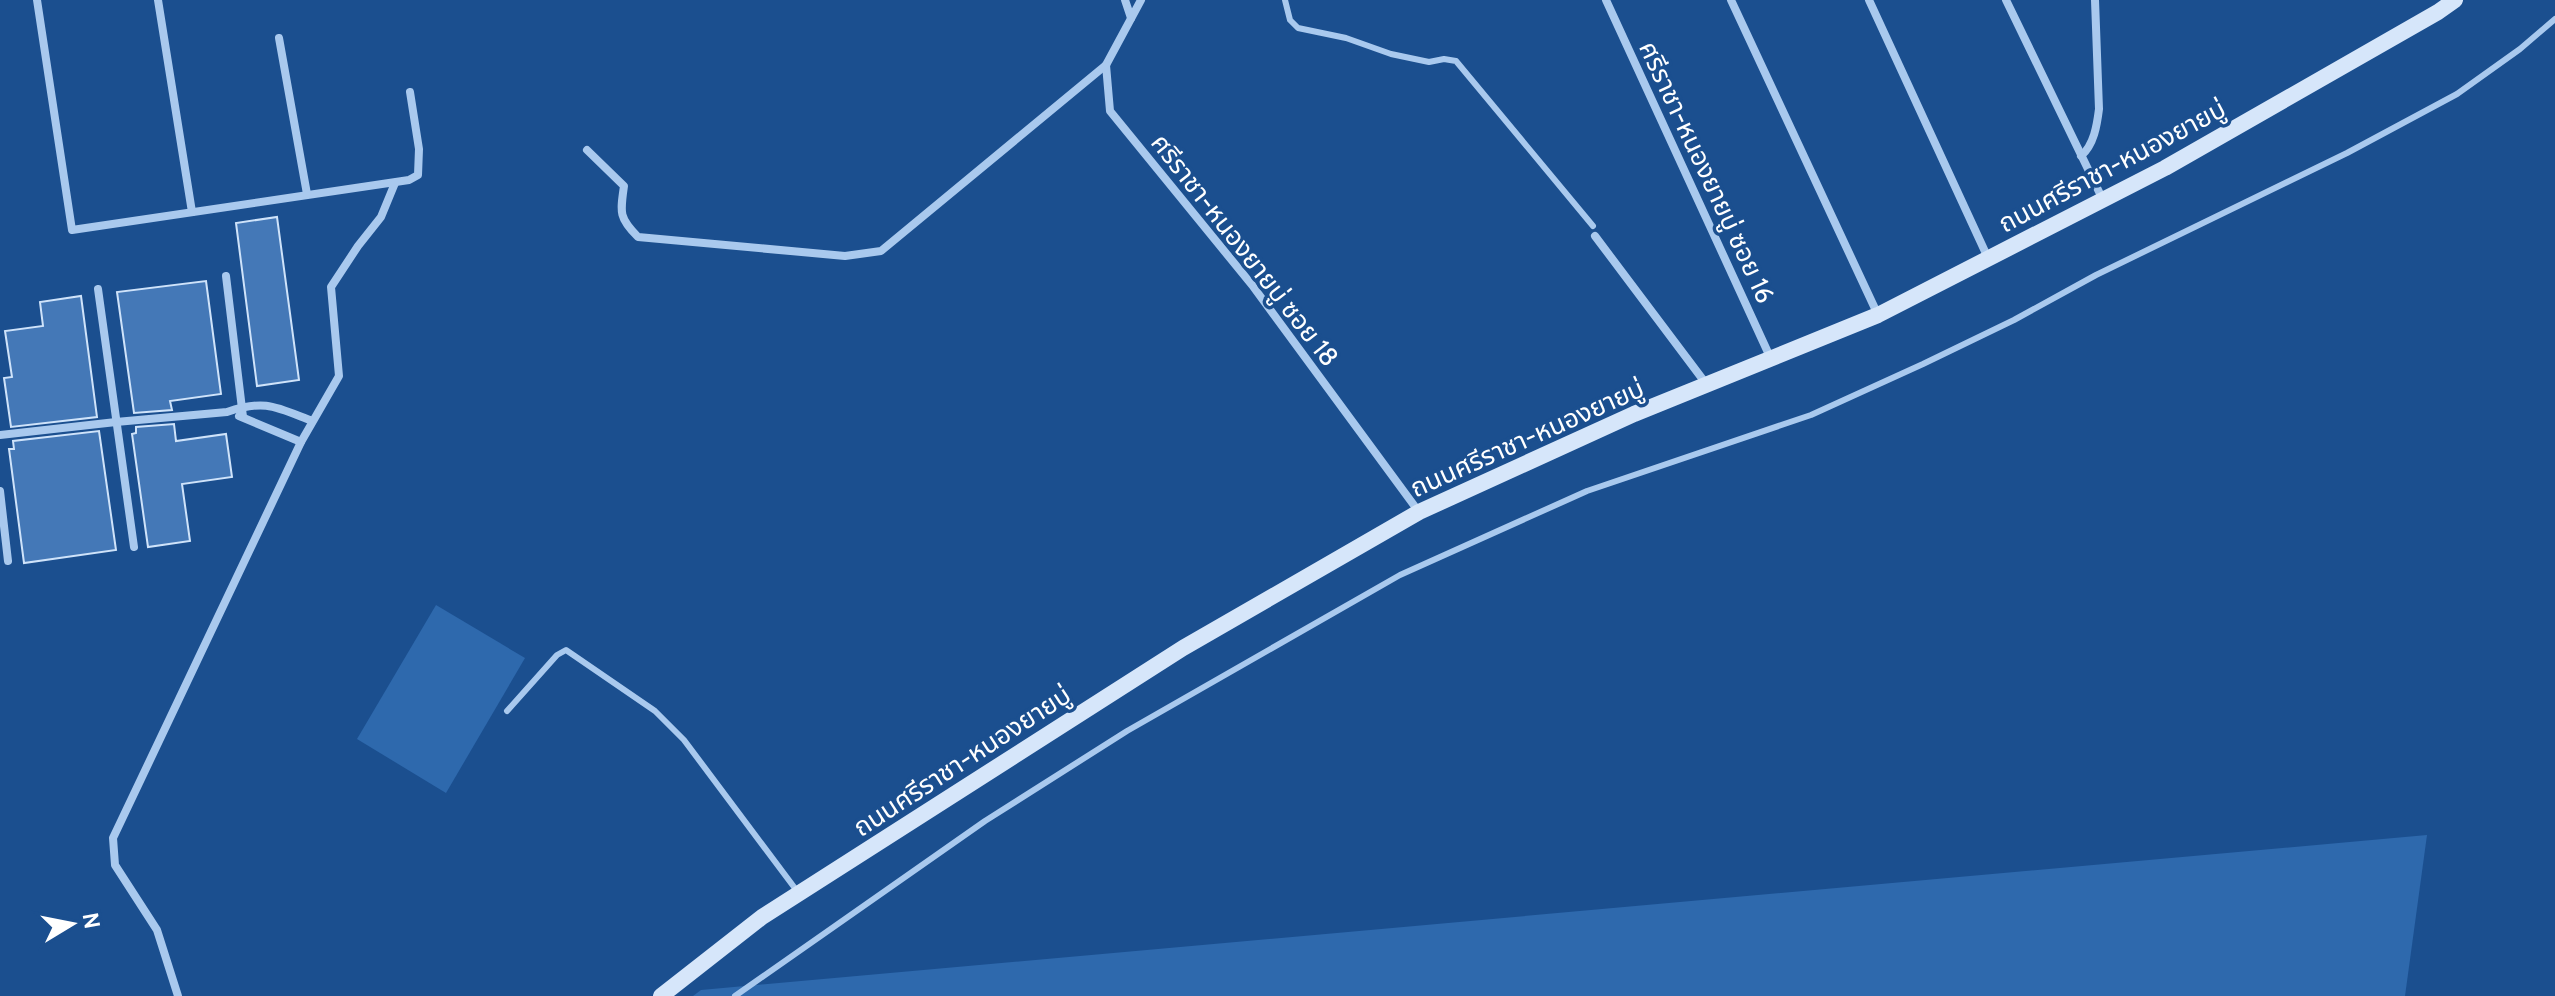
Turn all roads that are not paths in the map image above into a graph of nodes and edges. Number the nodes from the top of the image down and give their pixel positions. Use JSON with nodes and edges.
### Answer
{"nodes":[{"id":1,"x":37,"y":0,"type":"edge"},
{"id":2,"x":158,"y":0,"type":"edge"},
{"id":3,"x":1125,"y":0,"type":"edge"},
{"id":4,"x":1141,"y":0,"type":"edge"},
{"id":5,"x":1285,"y":0,"type":"edge"},
{"id":6,"x":1606,"y":0,"type":"edge"},
{"id":7,"x":1731,"y":0,"type":"edge"},
{"id":8,"x":1869,"y":0,"type":"edge"},
{"id":9,"x":2006,"y":0,"type":"edge"},
{"id":10,"x":2095,"y":0,"type":"edge"},
{"id":11,"x":2455,"y":0,"type":"edge"},
{"id":12,"x":1131,"y":18,"type":"junction"},
{"id":13,"x":2555,"y":19,"type":"edge"},
{"id":14,"x":279,"y":38,"type":"dead end"},
{"id":15,"x":1106,"y":65,"type":"junction"},
{"id":16,"x":410,"y":92,"type":"dead end"},
{"id":17,"x":587,"y":150,"type":"dead end"},
{"id":18,"x":2081,"y":156,"type":"junction"},
{"id":19,"x":395,"y":183,"type":"junction"},
{"id":20,"x":307,"y":194,"type":"junction"},
{"id":21,"x":2103,"y":200,"type":"junction"},
{"id":22,"x":192,"y":212,"type":"junction"},
{"id":23,"x":1594,"y":231,"type":"joint"},
{"id":24,"x":1988,"y":259,"type":"junction"},
{"id":25,"x":226,"y":276,"type":"dead end"},
{"id":26,"x":98,"y":289,"type":"dead end"},
{"id":27,"x":1878,"y":315,"type":"junction"},
{"id":28,"x":1771,"y":360,"type":"junction"},
{"id":29,"x":1707,"y":385,"type":"junction"},
{"id":30,"x":242,"y":407,"type":"junction"},
{"id":31,"x":227,"y":412,"type":"junction"},
{"id":32,"x":243,"y":417,"type":"junction"},
{"id":33,"x":312,"y":421,"type":"junction"},
{"id":34,"x":116,"y":422,"type":"junction"},
{"id":35,"x":0,"y":435,"type":"edge"},
{"id":36,"x":301,"y":442,"type":"junction"},
{"id":37,"x":0,"y":491,"type":"edge"},
{"id":38,"x":1419,"y":512,"type":"junction"},
{"id":39,"x":134,"y":547,"type":"dead end"},
{"id":40,"x":8,"y":561,"type":"dead end"},
{"id":41,"x":507,"y":711,"type":"dead end"},
{"id":42,"x":799,"y":894,"type":"junction"},
{"id":43,"x":178,"y":996,"type":"edge"},
{"id":44,"x":661,"y":996,"type":"edge"},
{"id":45,"x":735,"y":996,"type":"edge"}],
"edges":[{"from":1,"to":22,"type":"street"},
{"from":2,"to":22,"type":"street"},
{"from":3,"to":12,"type":"street"},
{"from":4,"to":12,"type":"street"},
{"from":5,"to":23,"type":"lane"},
{"from":6,"to":28,"type":"street","name":"ศรีราชา-หนองยายบู่ ซอย 16"},
{"from":7,"to":27,"type":"street"},
{"from":8,"to":24,"type":"street"},
{"from":9,"to":18,"type":"street"},
{"from":10,"to":18,"type":"street"},
{"from":11,"to":21,"type":"main road","name":"ถนนศรีราชา-หนองยายบู่"},
{"from":12,"to":15,"type":"street"},
{"from":13,"to":45,"type":"lane"},
{"from":14,"to":20,"type":"street"},
{"from":15,"to":17,"type":"street"},
{"from":15,"to":38,"type":"street","name":"ศรีราชา-หนองยายบู่ ซอย 18"},
{"from":16,"to":19,"type":"street"},
{"from":18,"to":21,"type":"street"},
{"from":19,"to":20,"type":"street"},
{"from":19,"to":33,"type":"street"},
{"from":20,"to":22,"type":"street"},
{"from":21,"to":24,"type":"main road","name":"ถนนศรีราชา-หนองยายบู่"},
{"from":23,"to":29,"type":"street"},
{"from":24,"to":27,"type":"main road","name":"ถนนศรีราชา-หนองยายบู่"},
{"from":25,"to":30,"type":"street"},
{"from":26,"to":34,"type":"street"},
{"from":27,"to":28,"type":"main road","name":"ถนนศรีราชา-หนองยายบู่"},
{"from":28,"to":29,"type":"main road","name":"ถนนศรีราชา-หนองยายบู่"},
{"from":29,"to":38,"type":"main road","name":"ถนนศรีราชา-หนองยายบู่"},
{"from":30,"to":31,"type":"street"},
{"from":30,"to":32,"type":"street"},
{"from":30,"to":33,"type":"street"},
{"from":31,"to":32,"type":"street"},
{"from":31,"to":34,"type":"street"},
{"from":32,"to":36,"type":"street"},
{"from":33,"to":36,"type":"street"},
{"from":34,"to":35,"type":"street"},
{"from":34,"to":39,"type":"street"},
{"from":36,"to":43,"type":"street"},
{"from":37,"to":40,"type":"street"},
{"from":38,"to":42,"type":"main road","name":"ถนนศรีราชา-หนองยายบู่"},
{"from":41,"to":42,"type":"lane"},
{"from":42,"to":44,"type":"main road","name":"ถนนศรีราชา-หนองยายบู่"}]}
